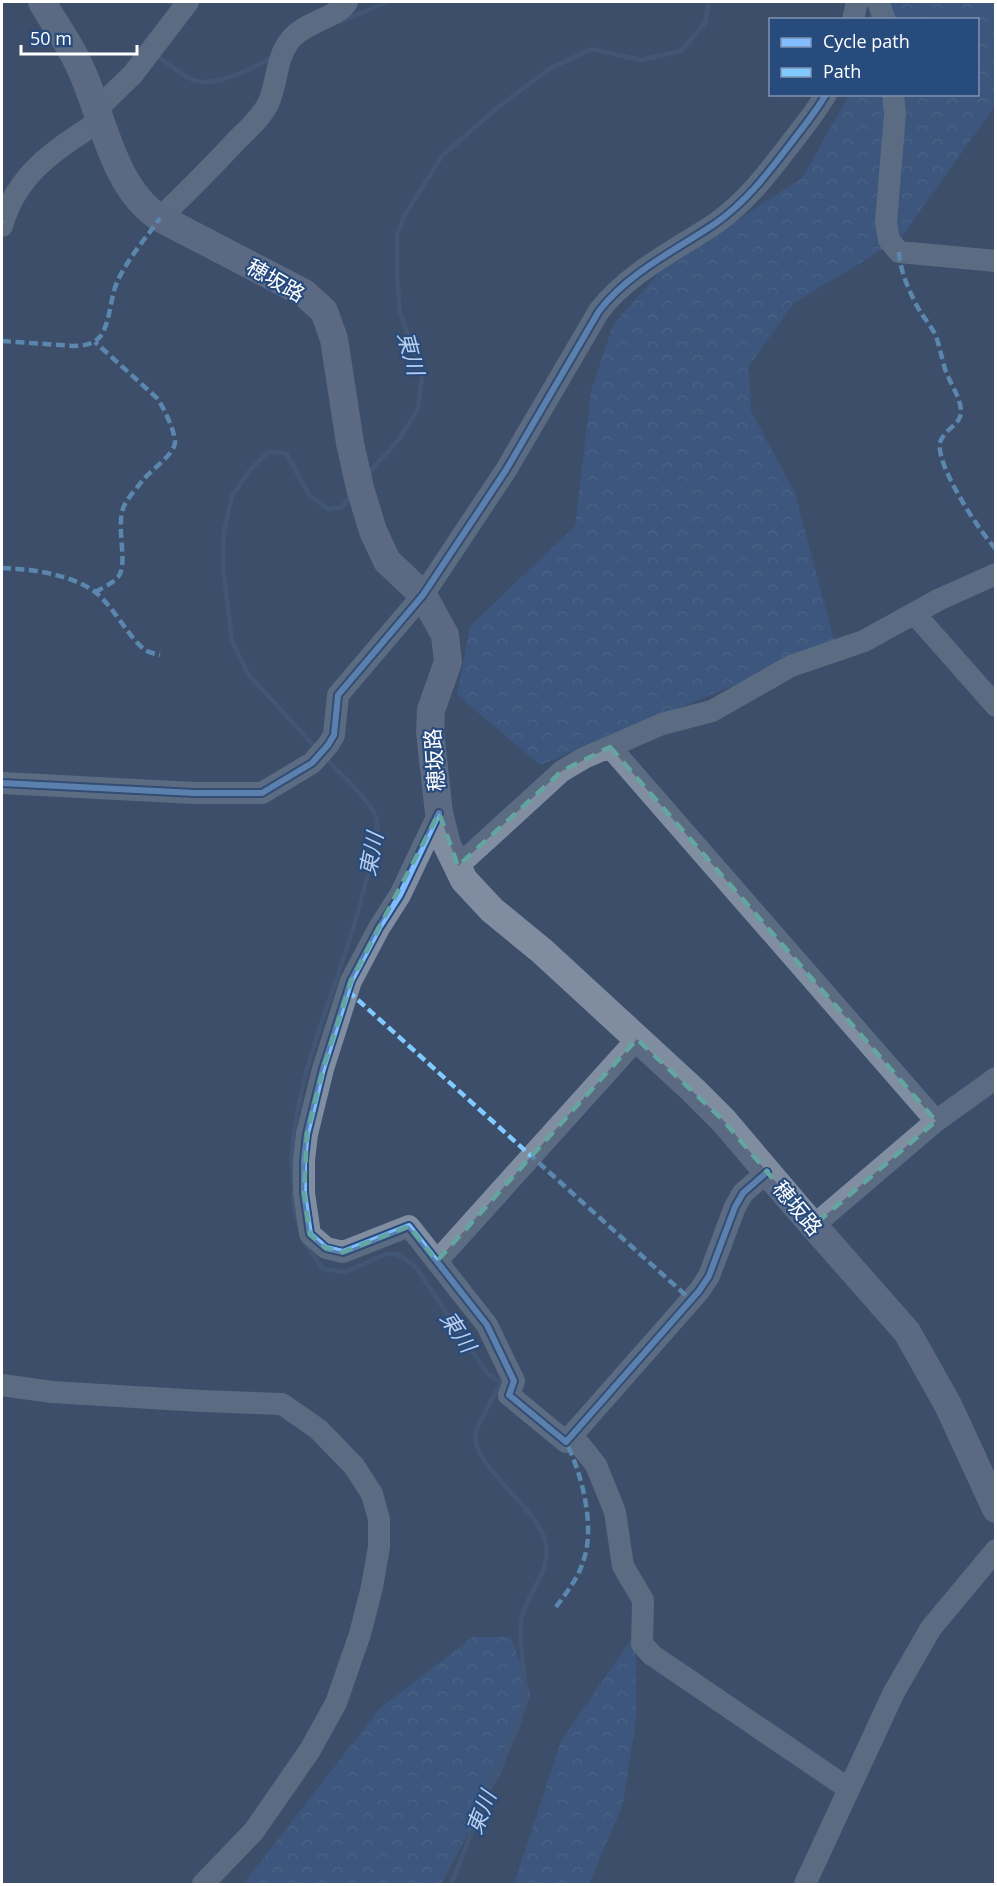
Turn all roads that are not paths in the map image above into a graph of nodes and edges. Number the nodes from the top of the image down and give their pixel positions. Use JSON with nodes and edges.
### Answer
{"nodes":[{"id":1,"x":42,"y":2,"type":"edge"},
{"id":2,"x":188,"y":2,"type":"edge"},
{"id":3,"x":347,"y":2,"type":"edge"},
{"id":4,"x":857,"y":2,"type":"edge"},
{"id":5,"x":878,"y":2,"type":"edge"},
{"id":6,"x":854,"y":18,"type":"edge"},
{"id":7,"x":884,"y":18,"type":"edge"},
{"id":8,"x":825,"y":96,"type":"edge"},
{"id":9,"x":893,"y":96,"type":"edge"},
{"id":10,"x":99,"y":115,"type":"junction"},
{"id":11,"x":160,"y":218,"type":"junction"},
{"id":12,"x":2,"y":226,"type":"edge"},
{"id":13,"x":996,"y":261,"type":"edge"},
{"id":14,"x":996,"y":574,"type":"edge"},
{"id":15,"x":423,"y":595,"type":"junction"},
{"id":16,"x":914,"y":613,"type":"junction"},
{"id":17,"x":996,"y":706,"type":"edge"},
{"id":18,"x":610,"y":747,"type":"junction"},
{"id":19,"x":2,"y":783,"type":"edge"},
{"id":20,"x":439,"y":813,"type":"junction"},
{"id":21,"x":458,"y":866,"type":"junction"},
{"id":22,"x":637,"y":1039,"type":"junction"},
{"id":23,"x":996,"y":1078,"type":"edge"},
{"id":24,"x":936,"y":1121,"type":"junction"},
{"id":25,"x":767,"y":1172,"type":"junction"},
{"id":26,"x":813,"y":1226,"type":"junction"},
{"id":27,"x":437,"y":1261,"type":"junction"},
{"id":28,"x":2,"y":1385,"type":"edge"},
{"id":29,"x":572,"y":1436,"type":"junction"},
{"id":30,"x":996,"y":1509,"type":"edge"},
{"id":31,"x":996,"y":1550,"type":"edge"},
{"id":32,"x":849,"y":1789,"type":"junction"},
{"id":33,"x":203,"y":1884,"type":"edge"},
{"id":34,"x":805,"y":1884,"type":"edge"}],
"edges":[{"from":1,"to":10,"type":"main road","name":"穂坂路"},
{"from":2,"to":10,"type":"street"},
{"from":3,"to":11,"type":"street"},
{"from":4,"to":6,"type":"street"},
{"from":5,"to":7,"type":"street"},
{"from":8,"to":15,"type":"street"},
{"from":9,"to":13,"type":"street"},
{"from":10,"to":11,"type":"main road","name":"穂坂路"},
{"from":10,"to":12,"type":"street"},
{"from":11,"to":15,"type":"main road","name":"穂坂路"},
{"from":14,"to":16,"type":"street"},
{"from":15,"to":19,"type":"street"},
{"from":15,"to":20,"type":"main road","name":"穂坂路"},
{"from":16,"to":17,"type":"street"},
{"from":16,"to":18,"type":"street"},
{"from":18,"to":21,"type":"street"},
{"from":18,"to":24,"type":"street"},
{"from":20,"to":21,"type":"main road","name":"穂坂路"},
{"from":20,"to":27,"type":"street"},
{"from":21,"to":22,"type":"main road","name":"穂坂路"},
{"from":22,"to":25,"type":"main road","name":"穂坂路"},
{"from":22,"to":27,"type":"street"},
{"from":23,"to":24,"type":"street"},
{"from":24,"to":26,"type":"street"},
{"from":25,"to":26,"type":"main road","name":"穂坂路"},
{"from":25,"to":29,"type":"street"},
{"from":26,"to":30,"type":"main road","name":"穂坂路"},
{"from":27,"to":29,"type":"street"},
{"from":28,"to":33,"type":"street"},
{"from":29,"to":32,"type":"street"},
{"from":31,"to":32,"type":"street"},
{"from":32,"to":34,"type":"street"}]}
